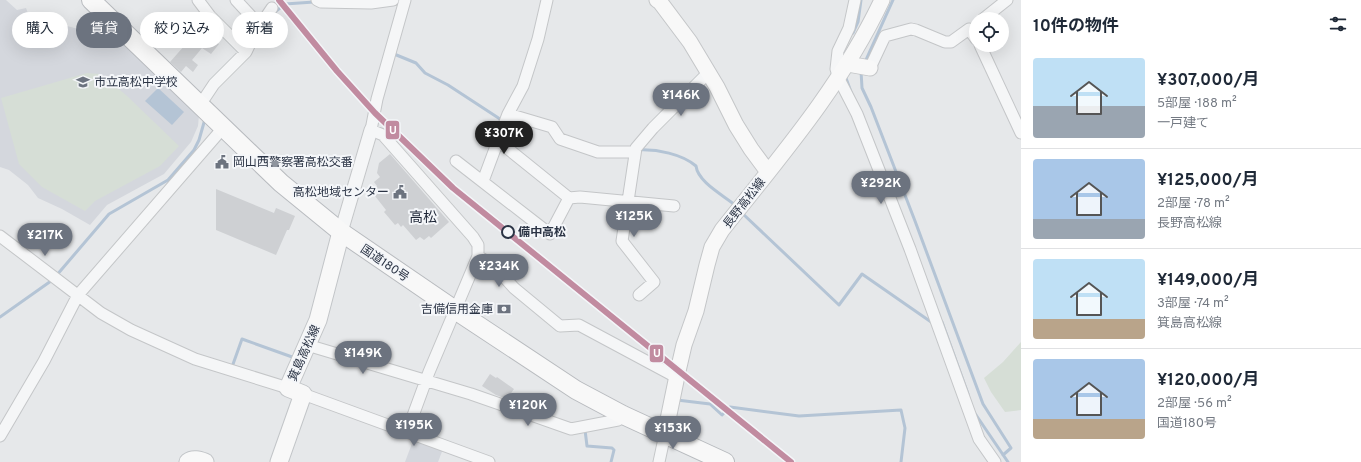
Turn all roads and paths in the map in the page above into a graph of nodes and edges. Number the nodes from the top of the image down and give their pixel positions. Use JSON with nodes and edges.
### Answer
{"nodes":[{"id":1,"x":91,"y":0,"type":"edge"},
{"id":2,"x":198,"y":0,"type":"edge"},
{"id":3,"x":236,"y":0,"type":"edge"},
{"id":4,"x":317,"y":0,"type":"edge"},
{"id":5,"x":393,"y":0,"type":"edge"},
{"id":6,"x":405,"y":0,"type":"edge"},
{"id":7,"x":547,"y":0,"type":"edge"},
{"id":8,"x":657,"y":0,"type":"edge"},
{"id":9,"x":855,"y":0,"type":"edge"},
{"id":10,"x":882,"y":0,"type":"edge"},
{"id":11,"x":1007,"y":0,"type":"edge"},
{"id":12,"x":272,"y":8,"type":"dead end"},
{"id":13,"x":247,"y":12,"type":"edge"},
{"id":14,"x":269,"y":12,"type":"edge"},
{"id":15,"x":993,"y":12,"type":"edge"},
{"id":16,"x":969,"y":29,"type":"edge"},
{"id":17,"x":247,"y":48,"type":"edge"},
{"id":18,"x":983,"y":52,"type":"edge"},
{"id":19,"x":243,"y":54,"type":"junction"},
{"id":20,"x":861,"y":66,"type":"junction"},
{"id":21,"x":709,"y":72,"type":"junction"},
{"id":22,"x":839,"y":79,"type":"junction"},
{"id":23,"x":205,"y":110,"type":"junction"},
{"id":24,"x":506,"y":118,"type":"junction"},
{"id":25,"x":223,"y":128,"type":"junction"},
{"id":26,"x":371,"y":130,"type":"junction"},
{"id":27,"x":1021,"y":133,"type":"edge"},
{"id":28,"x":497,"y":140,"type":"junction"},
{"id":29,"x":636,"y":151,"type":"junction"},
{"id":30,"x":456,"y":161,"type":"dead end"},
{"id":31,"x":768,"y":172,"type":"junction"},
{"id":32,"x":483,"y":181,"type":"junction"},
{"id":33,"x":569,"y":198,"type":"junction"},
{"id":34,"x":628,"y":202,"type":"junction"},
{"id":35,"x":674,"y":206,"type":"dead end"},
{"id":36,"x":341,"y":232,"type":"junction"},
{"id":37,"x":0,"y":236,"type":"edge"},
{"id":38,"x":478,"y":256,"type":"junction"},
{"id":39,"x":78,"y":295,"type":"junction"},
{"id":40,"x":639,"y":295,"type":"dead end"},
{"id":41,"x":455,"y":310,"type":"junction"},
{"id":42,"x":307,"y":345,"type":"junction"},
{"id":43,"x":676,"y":377,"type":"junction"},
{"id":44,"x":427,"y":380,"type":"junction"},
{"id":45,"x":295,"y":391,"type":"junction"},
{"id":46,"x":623,"y":415,"type":"junction"},
{"id":47,"x":408,"y":432,"type":"junction"},
{"id":48,"x":665,"y":434,"type":"junction"},
{"id":49,"x":0,"y":436,"type":"edge"},
{"id":50,"x":188,"y":462,"type":"edge"},
{"id":51,"x":206,"y":462,"type":"edge"},
{"id":52,"x":279,"y":462,"type":"edge"},
{"id":53,"x":489,"y":462,"type":"edge"},
{"id":54,"x":659,"y":462,"type":"edge"},
{"id":55,"x":724,"y":462,"type":"edge"},
{"id":56,"x":995,"y":462,"type":"edge"}],
"edges":[{"from":1,"to":23,"type":"highway","name":"国道180号"},
{"from":2,"to":19,"type":"street"},
{"from":3,"to":13,"type":"street"},
{"from":4,"to":5,"type":"street"},
{"from":6,"to":26,"type":"street"},
{"from":7,"to":24,"type":"street"},
{"from":8,"to":21,"type":"main road"},
{"from":9,"to":22,"type":"street"},
{"from":10,"to":20,"type":"main road","name":"長野高松線"},
{"from":11,"to":15,"type":"street"},
{"from":12,"to":14,"type":"street"},
{"from":16,"to":20,"type":"street"},
{"from":17,"to":19,"type":"street"},
{"from":18,"to":27,"type":"street"},
{"from":19,"to":23,"type":"street"},
{"from":20,"to":22,"type":"main road","name":"長野高松線"},
{"from":21,"to":29,"type":"street"},
{"from":21,"to":31,"type":"main road"},
{"from":22,"to":31,"type":"main road","name":"長野高松線"},
{"from":22,"to":56,"type":"street"},
{"from":23,"to":25,"type":"highway","name":"国道180号"},
{"from":24,"to":28,"type":"street"},
{"from":24,"to":29,"type":"street"},
{"from":25,"to":36,"type":"highway","name":"国道180号"},
{"from":25,"to":39,"type":"street"},
{"from":26,"to":36,"type":"street"},
{"from":26,"to":38,"type":"street"},
{"from":28,"to":32,"type":"street"},
{"from":28,"to":33,"type":"street"},
{"from":29,"to":34,"type":"street"},
{"from":30,"to":32,"type":"street"},
{"from":31,"to":43,"type":"main road","name":"長野高松線"},
{"from":32,"to":33,"type":"street"},
{"from":33,"to":34,"type":"street"},
{"from":34,"to":35,"type":"street"},
{"from":34,"to":40,"type":"street"},
{"from":36,"to":41,"type":"highway","name":"国道180号"},
{"from":36,"to":42,"type":"main road","name":"箕島高松線"},
{"from":37,"to":39,"type":"street"},
{"from":38,"to":41,"type":"street"},
{"from":38,"to":43,"type":"street"},
{"from":39,"to":45,"type":"street"},
{"from":39,"to":49,"type":"street"},
{"from":41,"to":44,"type":"street"},
{"from":41,"to":46,"type":"highway","name":"国道180号"},
{"from":42,"to":44,"type":"street"},
{"from":42,"to":45,"type":"main road","name":"箕島高松線"},
{"from":43,"to":48,"type":"main road","name":"長野高松線"},
{"from":44,"to":46,"type":"street"},
{"from":44,"to":47,"type":"street"},
{"from":45,"to":47,"type":"street"},
{"from":45,"to":52,"type":"main road","name":"箕島高松線"},
{"from":46,"to":48,"type":"highway","name":"国道180号"},
{"from":47,"to":53,"type":"street"},
{"from":48,"to":54,"type":"street"},
{"from":48,"to":55,"type":"highway","name":"国道180号"},
{"from":50,"to":51,"type":"main road"}]}
